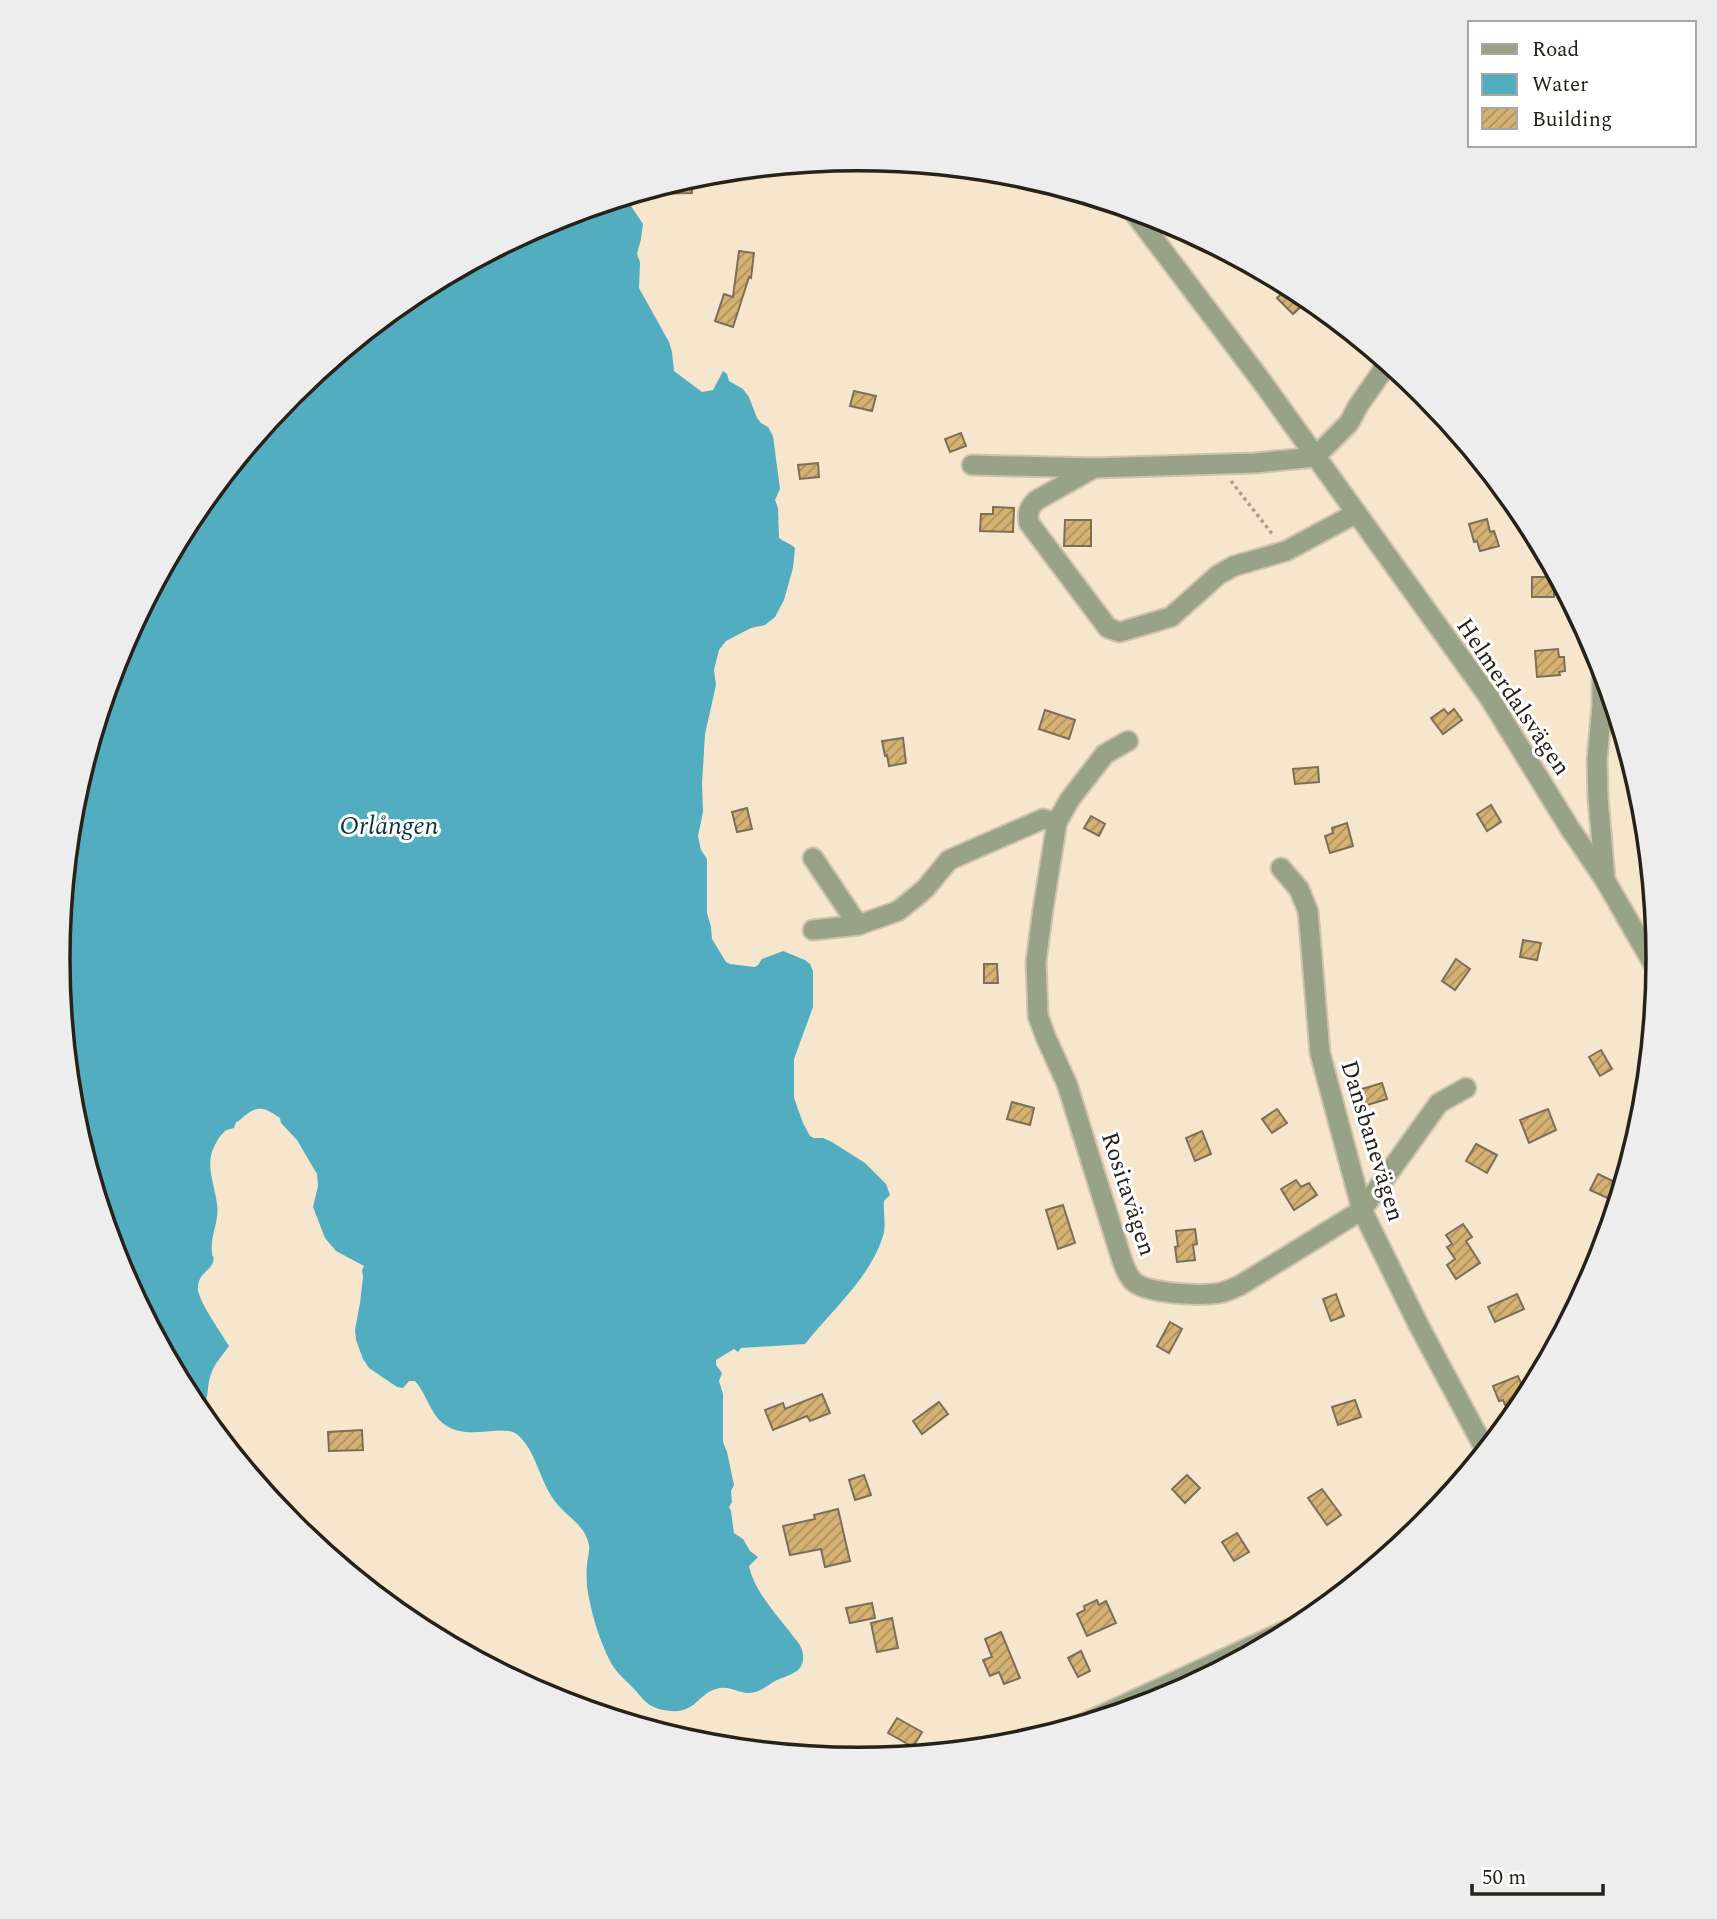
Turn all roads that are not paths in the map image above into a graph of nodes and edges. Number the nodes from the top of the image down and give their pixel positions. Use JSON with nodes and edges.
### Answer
{"nodes":[{"id":1,"x":1143,"y":225,"type":"edge"},
{"id":2,"x":1382,"y":371,"type":"edge"},
{"id":3,"x":1315,"y":457,"type":"junction"},
{"id":4,"x":972,"y":465,"type":"dead end"},
{"id":5,"x":1094,"y":468,"type":"junction"},
{"id":6,"x":1355,"y":514,"type":"junction"},
{"id":7,"x":1607,"y":712,"type":"edge"},
{"id":8,"x":1128,"y":741,"type":"dead end"},
{"id":9,"x":1057,"y":822,"type":"junction"},
{"id":10,"x":813,"y":858,"type":"dead end"},
{"id":11,"x":1281,"y":868,"type":"dead end"},
{"id":12,"x":1605,"y":880,"type":"junction"},
{"id":13,"x":858,"y":925,"type":"junction"},
{"id":14,"x":813,"y":930,"type":"dead end"},
{"id":15,"x":1647,"y":952,"type":"edge"},
{"id":16,"x":1466,"y":1088,"type":"dead end"},
{"id":17,"x":1362,"y":1210,"type":"junction"},
{"id":18,"x":1482,"y":1443,"type":"edge"},
{"id":19,"x":1210,"y":1665,"type":"edge"},
{"id":20,"x":1184,"y":1677,"type":"edge"}],
"edges":[{"from":1,"to":3,"type":"street","name":"Helmerdalsvägen"},
{"from":2,"to":3,"type":"street"},
{"from":3,"to":5,"type":"street"},
{"from":3,"to":6,"type":"street","name":"Helmerdalsvägen"},
{"from":4,"to":5,"type":"street"},
{"from":5,"to":6,"type":"street"},
{"from":6,"to":12,"type":"street","name":"Helmerdalsvägen"},
{"from":7,"to":12,"type":"street"},
{"from":8,"to":9,"type":"street","name":"Rositavägen"},
{"from":9,"to":13,"type":"street"},
{"from":9,"to":17,"type":"street","name":"Rositavägen"},
{"from":10,"to":13,"type":"street"},
{"from":11,"to":17,"type":"street","name":"Dansbanevägen"},
{"from":12,"to":15,"type":"street","name":"Helmerdalsvägen"},
{"from":13,"to":14,"type":"street"},
{"from":16,"to":17,"type":"street","name":"Rositavägen"},
{"from":17,"to":18,"type":"street","name":"Dansbanevägen"},
{"from":19,"to":20,"type":"street"}]}
